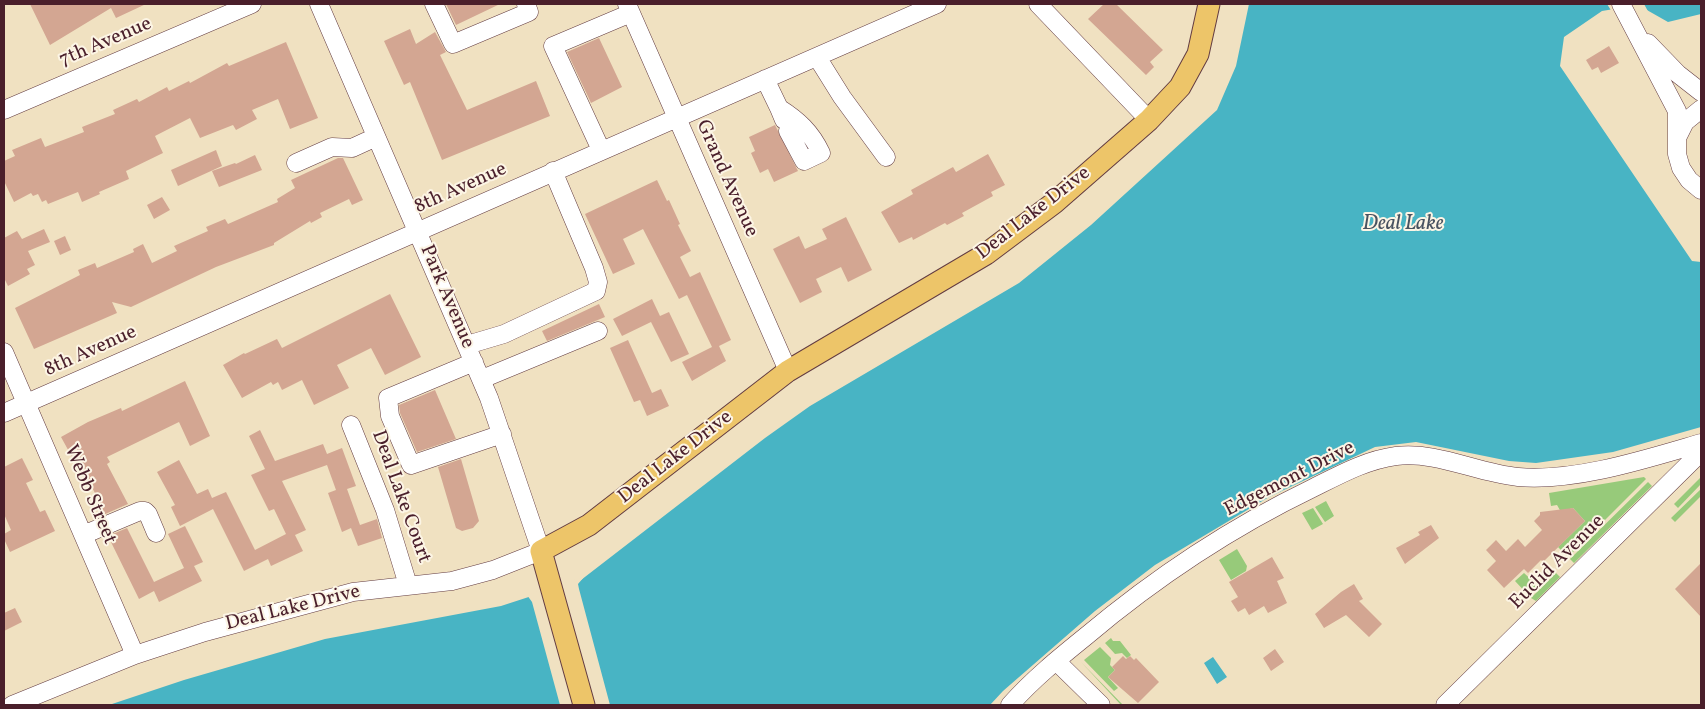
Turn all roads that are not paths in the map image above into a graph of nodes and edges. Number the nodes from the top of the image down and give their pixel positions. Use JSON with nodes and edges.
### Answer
{"nodes":[{"id":1,"x":252,"y":4,"type":"edge"},
{"id":2,"x":319,"y":4,"type":"edge"},
{"id":3,"x":434,"y":4,"type":"edge"},
{"id":4,"x":526,"y":4,"type":"edge"},
{"id":5,"x":937,"y":4,"type":"edge"},
{"id":6,"x":1038,"y":4,"type":"edge"},
{"id":7,"x":1209,"y":4,"type":"edge"},
{"id":8,"x":1621,"y":4,"type":"edge"},
{"id":9,"x":628,"y":8,"type":"edge"},
{"id":10,"x":1636,"y":30,"type":"junction"},
{"id":11,"x":817,"y":57,"type":"junction"},
{"id":12,"x":765,"y":79,"type":"junction"},
{"id":13,"x":1701,"y":92,"type":"edge"},
{"id":14,"x":1701,"y":109,"type":"edge"},
{"id":15,"x":4,"y":110,"type":"edge"},
{"id":16,"x":676,"y":118,"type":"junction"},
{"id":17,"x":784,"y":120,"type":"dead end"},
{"id":18,"x":1150,"y":120,"type":"junction"},
{"id":19,"x":1678,"y":136,"type":"junction"},
{"id":20,"x":376,"y":137,"type":"junction"},
{"id":21,"x":601,"y":150,"type":"junction"},
{"id":22,"x":886,"y":157,"type":"dead end"},
{"id":23,"x":296,"y":163,"type":"dead end"},
{"id":24,"x":553,"y":171,"type":"junction"},
{"id":25,"x":1701,"y":190,"type":"edge"},
{"id":26,"x":418,"y":231,"type":"junction"},
{"id":27,"x":598,"y":331,"type":"dead end"},
{"id":28,"x":467,"y":345,"type":"junction"},
{"id":29,"x":4,"y":352,"type":"edge"},
{"id":30,"x":474,"y":362,"type":"junction"},
{"id":31,"x":788,"y":371,"type":"junction"},
{"id":32,"x":482,"y":379,"type":"junction"},
{"id":33,"x":26,"y":404,"type":"junction"},
{"id":34,"x":4,"y":413,"type":"edge"},
{"id":35,"x":351,"y":425,"type":"dead end"},
{"id":36,"x":502,"y":434,"type":"junction"},
{"id":37,"x":1700,"y":455,"type":"edge"},
{"id":38,"x":156,"y":533,"type":"dead end"},
{"id":39,"x":83,"y":536,"type":"junction"},
{"id":40,"x":542,"y":551,"type":"junction"},
{"id":41,"x":408,"y":585,"type":"junction"},
{"id":42,"x":134,"y":655,"type":"junction"},
{"id":43,"x":1056,"y":660,"type":"junction"},
{"id":44,"x":12,"y":705,"type":"edge"},
{"id":45,"x":584,"y":705,"type":"edge"},
{"id":46,"x":1010,"y":705,"type":"edge"},
{"id":47,"x":1101,"y":705,"type":"edge"},
{"id":48,"x":1445,"y":705,"type":"edge"}],
"edges":[{"from":1,"to":15,"type":"street","name":"7th Avenue"},
{"from":2,"to":20,"type":"street","name":"Park Avenue"},
{"from":3,"to":4,"type":"street"},
{"from":5,"to":11,"type":"street","name":"8th Avenue"},
{"from":6,"to":18,"type":"street"},
{"from":7,"to":18,"type":"main road","name":"Deal Lake Drive"},
{"from":8,"to":10,"type":"street"},
{"from":9,"to":16,"type":"street","name":"Grand Avenue"},
{"from":9,"to":21,"type":"street"},
{"from":10,"to":13,"type":"street"},
{"from":10,"to":19,"type":"street"},
{"from":11,"to":12,"type":"street","name":"8th Avenue"},
{"from":11,"to":22,"type":"street"},
{"from":12,"to":16,"type":"street","name":"8th Avenue"},
{"from":12,"to":17,"type":"street"},
{"from":14,"to":19,"type":"street"},
{"from":16,"to":21,"type":"street","name":"8th Avenue"},
{"from":16,"to":31,"type":"street","name":"Grand Avenue"},
{"from":18,"to":31,"type":"main road","name":"Deal Lake Drive"},
{"from":19,"to":25,"type":"street"},
{"from":20,"to":23,"type":"street"},
{"from":20,"to":26,"type":"street","name":"Park Avenue"},
{"from":21,"to":24,"type":"street","name":"8th Avenue"},
{"from":24,"to":26,"type":"street","name":"8th Avenue"},
{"from":24,"to":28,"type":"street"},
{"from":26,"to":28,"type":"street","name":"Park Avenue"},
{"from":26,"to":33,"type":"street","name":"8th Avenue"},
{"from":27,"to":32,"type":"street"},
{"from":28,"to":30,"type":"street","name":"Park Avenue"},
{"from":29,"to":33,"type":"street","name":"Webb Street"},
{"from":30,"to":32,"type":"street","name":"Park Avenue"},
{"from":30,"to":36,"type":"street"},
{"from":31,"to":40,"type":"main road","name":"Deal Lake Drive"},
{"from":32,"to":36,"type":"street","name":"Park Avenue"},
{"from":33,"to":34,"type":"street","name":"8th Avenue"},
{"from":33,"to":39,"type":"street","name":"Webb Street"},
{"from":35,"to":41,"type":"street","name":"Deal Lake Court"},
{"from":36,"to":40,"type":"street","name":"Park Avenue"},
{"from":37,"to":43,"type":"street","name":"Edgemont Drive"},
{"from":37,"to":48,"type":"street","name":"Euclid Avenue"},
{"from":38,"to":39,"type":"street"},
{"from":39,"to":42,"type":"street","name":"Webb Street"},
{"from":40,"to":41,"type":"street","name":"Deal Lake Drive"},
{"from":40,"to":45,"type":"main road","name":"Park Avenue"},
{"from":41,"to":42,"type":"street","name":"Deal Lake Drive"},
{"from":42,"to":44,"type":"street","name":"Deal Lake Drive"},
{"from":43,"to":46,"type":"street","name":"Edgemont Drive"},
{"from":43,"to":47,"type":"street"}]}
